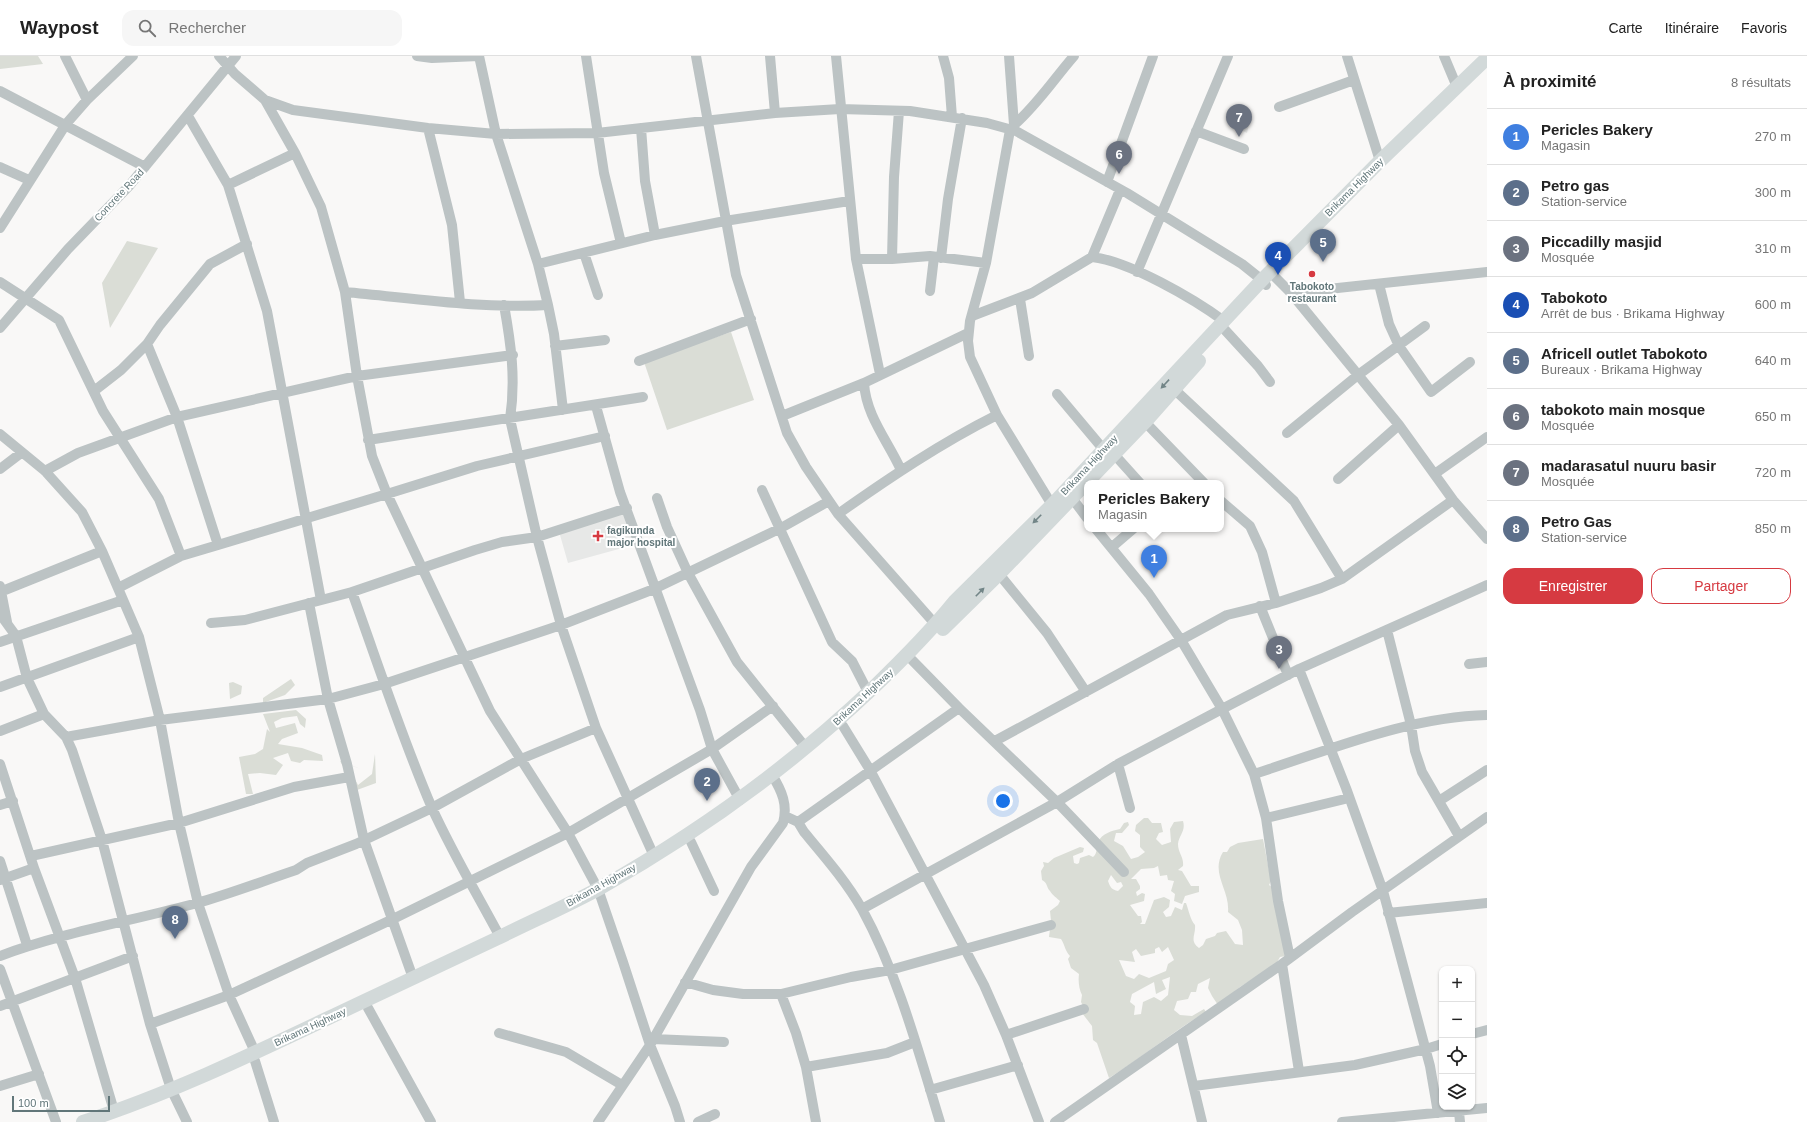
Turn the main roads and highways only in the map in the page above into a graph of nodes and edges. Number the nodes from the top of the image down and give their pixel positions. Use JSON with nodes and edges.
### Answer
{"nodes":[{"id":1,"x":1487,"y":58,"type":"edge"},
{"id":2,"x":1487,"y":68,"type":"edge"},
{"id":3,"x":1268,"y":279,"type":"junction"},
{"id":4,"x":1225,"y":325,"type":"junction"},
{"id":5,"x":1108,"y":452,"type":"junction"},
{"id":6,"x":1086,"y":480,"type":"edge"},
{"id":7,"x":1084,"y":483,"type":"edge"},
{"id":8,"x":959,"y":605,"type":"junction"},
{"id":9,"x":774,"y":778,"type":"junction"},
{"id":10,"x":599,"y":893,"type":"junction"},
{"id":11,"x":255,"y":1057,"type":"junction"},
{"id":12,"x":110,"y":1116,"type":"edge"},
{"id":13,"x":83,"y":1122,"type":"edge"}],
"edges":[{"from":1,"to":3,"type":"highway","name":"Brikama Highway"},
{"from":2,"to":3,"type":"highway","name":"Brikama Highway"},
{"from":3,"to":4,"type":"highway","name":"Brikama Highway"},
{"from":4,"to":5,"type":"highway","name":"Brikama Highway","one_way":true},
{"from":4,"to":5,"type":"highway","name":"Brikama Highway"},
{"from":6,"to":5,"type":"highway","name":"Brikama Highway","one_way":true},
{"from":5,"to":8,"type":"highway","name":"Brikama Highway","one_way":true},
{"from":8,"to":7,"type":"highway","name":"Brikama Highway","one_way":true},
{"from":8,"to":9,"type":"highway","name":"Brikama Highway"},
{"from":8,"to":9,"type":"highway","name":"Brikama Highway"},
{"from":9,"to":10,"type":"highway","name":"Brikama Highway"},
{"from":9,"to":10,"type":"highway","name":"Brikama Highway"},
{"from":10,"to":11,"type":"highway","name":"Brikama Highway"},
{"from":10,"to":11,"type":"highway","name":"Brikama Highway"},
{"from":11,"to":12,"type":"highway","name":"Brikama Highway"},
{"from":12,"to":13,"type":"highway","name":"Brikama Highway"}]}
